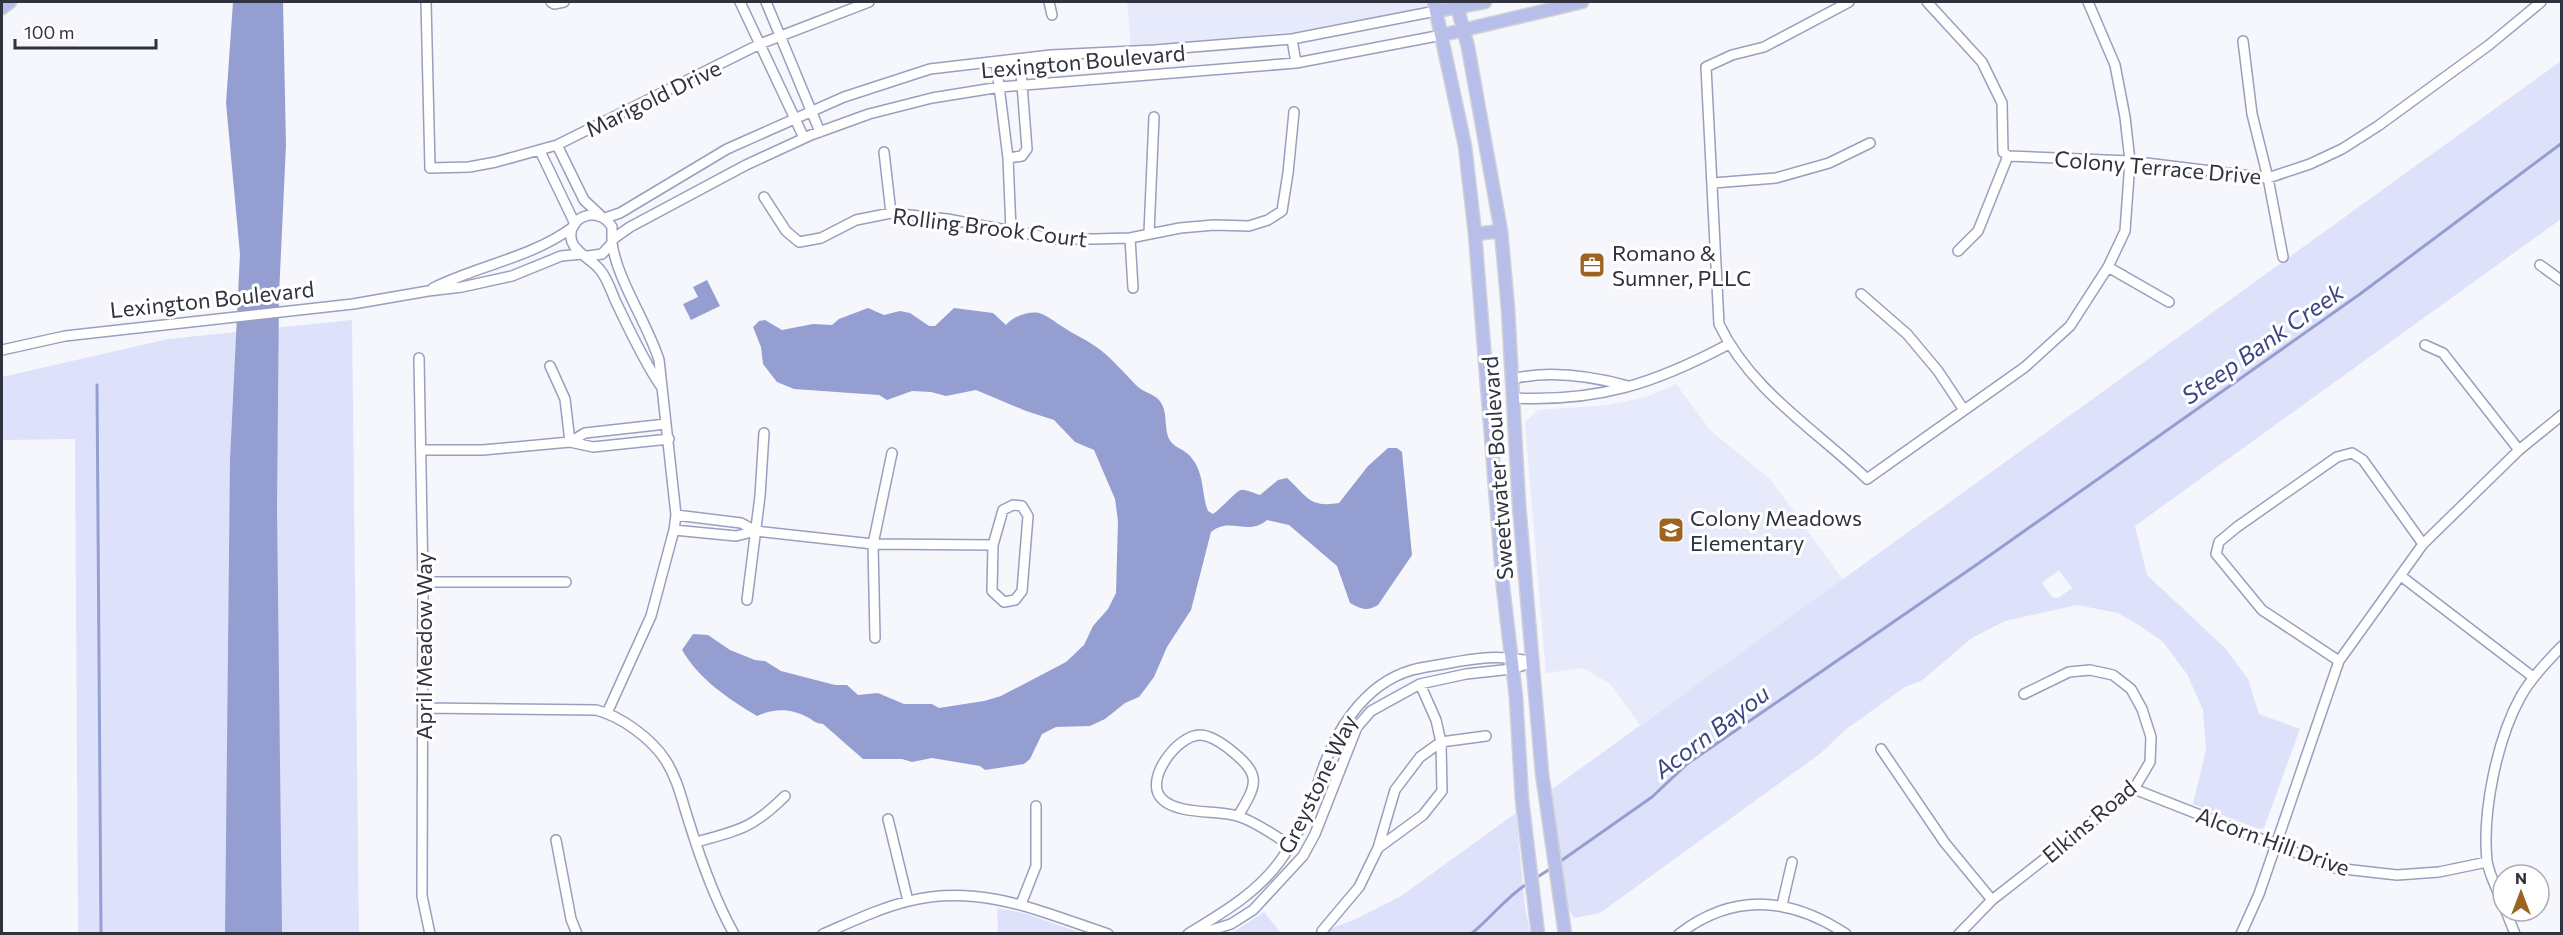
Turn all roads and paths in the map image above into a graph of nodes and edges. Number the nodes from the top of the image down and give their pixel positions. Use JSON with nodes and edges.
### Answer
{"nodes":[{"id":1,"x":10,"y":2,"type":"edge"},
{"id":2,"x":426,"y":2,"type":"edge"},
{"id":3,"x":551,"y":2,"type":"edge"},
{"id":4,"x":564,"y":2,"type":"edge"},
{"id":5,"x":740,"y":2,"type":"edge"},
{"id":6,"x":766,"y":2,"type":"edge"},
{"id":7,"x":869,"y":2,"type":"edge"},
{"id":8,"x":1049,"y":2,"type":"edge"},
{"id":9,"x":1485,"y":2,"type":"edge"},
{"id":10,"x":1582,"y":2,"type":"edge"},
{"id":11,"x":1850,"y":2,"type":"edge"},
{"id":12,"x":1928,"y":2,"type":"edge"},
{"id":13,"x":2088,"y":2,"type":"edge"},
{"id":14,"x":2541,"y":2,"type":"edge"},
{"id":15,"x":1457,"y":4,"type":"edge"},
{"id":16,"x":1435,"y":6,"type":"edge"},
{"id":17,"x":2,"y":8,"type":"edge"},
{"id":18,"x":1052,"y":15,"type":"dead end"},
{"id":19,"x":1464,"y":31,"type":"junction"},
{"id":20,"x":781,"y":35,"type":"junction"},
{"id":21,"x":1442,"y":35,"type":"junction"},
{"id":22,"x":1292,"y":39,"type":"junction"},
{"id":23,"x":2243,"y":41,"type":"dead end"},
{"id":24,"x":760,"y":44,"type":"junction"},
{"id":25,"x":1020,"y":59,"type":"junction"},
{"id":26,"x":996,"y":62,"type":"junction"},
{"id":27,"x":1296,"y":63,"type":"junction"},
{"id":28,"x":1022,"y":86,"type":"junction"},
{"id":29,"x":1000,"y":87,"type":"junction"},
{"id":30,"x":812,"y":111,"type":"junction"},
{"id":31,"x":1294,"y":112,"type":"dead end"},
{"id":32,"x":1154,"y":117,"type":"dead end"},
{"id":33,"x":795,"y":118,"type":"junction"},
{"id":34,"x":820,"y":132,"type":"junction"},
{"id":35,"x":804,"y":138,"type":"junction"},
{"id":36,"x":1870,"y":143,"type":"dead end"},
{"id":37,"x":557,"y":146,"type":"junction"},
{"id":38,"x":540,"y":151,"type":"junction"},
{"id":39,"x":884,"y":152,"type":"dead end"},
{"id":40,"x":2008,"y":156,"type":"junction"},
{"id":41,"x":1008,"y":158,"type":"junction"},
{"id":42,"x":2130,"y":161,"type":"junction"},
{"id":43,"x":2268,"y":178,"type":"junction"},
{"id":44,"x":1713,"y":183,"type":"junction"},
{"id":45,"x":764,"y":197,"type":"dead end"},
{"id":46,"x":891,"y":213,"type":"junction"},
{"id":47,"x":602,"y":217,"type":"junction"},
{"id":48,"x":574,"y":225,"type":"junction"},
{"id":49,"x":1011,"y":230,"type":"junction"},
{"id":50,"x":1501,"y":231,"type":"junction"},
{"id":51,"x":1149,"y":233,"type":"junction"},
{"id":52,"x":1475,"y":234,"type":"junction"},
{"id":53,"x":1130,"y":238,"type":"junction"},
{"id":54,"x":613,"y":241,"type":"junction"},
{"id":55,"x":1958,"y":251,"type":"dead end"},
{"id":56,"x":585,"y":255,"type":"junction"},
{"id":57,"x":2283,"y":257,"type":"dead end"},
{"id":58,"x":2540,"y":265,"type":"dead end"},
{"id":59,"x":2108,"y":267,"type":"junction"},
{"id":60,"x":2562,"y":281,"type":"edge"},
{"id":61,"x":1133,"y":288,"type":"dead end"},
{"id":62,"x":428,"y":291,"type":"junction"},
{"id":63,"x":1861,"y":294,"type":"dead end"},
{"id":64,"x":2169,"y":302,"type":"dead end"},
{"id":65,"x":1729,"y":344,"type":"junction"},
{"id":66,"x":2425,"y":345,"type":"dead end"},
{"id":67,"x":2,"y":350,"type":"edge"},
{"id":68,"x":419,"y":358,"type":"dead end"},
{"id":69,"x":550,"y":366,"type":"dead end"},
{"id":70,"x":1512,"y":380,"type":"junction"},
{"id":71,"x":1628,"y":386,"type":"junction"},
{"id":72,"x":662,"y":387,"type":"junction"},
{"id":73,"x":1490,"y":391,"type":"junction"},
{"id":74,"x":1513,"y":398,"type":"junction"},
{"id":75,"x":1964,"y":410,"type":"junction"},
{"id":76,"x":2562,"y":415,"type":"edge"},
{"id":77,"x":666,"y":424,"type":"junction"},
{"id":78,"x":764,"y":433,"type":"dead end"},
{"id":79,"x":669,"y":439,"type":"junction"},
{"id":80,"x":570,"y":442,"type":"junction"},
{"id":81,"x":422,"y":450,"type":"junction"},
{"id":82,"x":2519,"y":450,"type":"junction"},
{"id":83,"x":892,"y":453,"type":"dead end"},
{"id":84,"x":676,"y":515,"type":"junction"},
{"id":85,"x":674,"y":530,"type":"junction"},
{"id":86,"x":756,"y":531,"type":"junction"},
{"id":87,"x":873,"y":544,"type":"junction"},
{"id":88,"x":2423,"y":544,"type":"junction"},
{"id":89,"x":993,"y":546,"type":"junction"},
{"id":90,"x":2401,"y":576,"type":"junction"},
{"id":91,"x":423,"y":582,"type":"junction"},
{"id":92,"x":566,"y":582,"type":"dead end"},
{"id":93,"x":747,"y":600,"type":"dead end"},
{"id":94,"x":875,"y":639,"type":"dead end"},
{"id":95,"x":2562,"y":646,"type":"edge"},
{"id":96,"x":2339,"y":661,"type":"junction"},
{"id":97,"x":1511,"y":662,"type":"junction"},
{"id":98,"x":1533,"y":662,"type":"junction"},
{"id":99,"x":2533,"y":677,"type":"junction"},
{"id":100,"x":1420,"y":684,"type":"junction"},
{"id":101,"x":2024,"y":694,"type":"dead end"},
{"id":102,"x":423,"y":708,"type":"junction"},
{"id":103,"x":607,"y":713,"type":"junction"},
{"id":104,"x":1486,"y":736,"type":"dead end"},
{"id":105,"x":1441,"y":742,"type":"junction"},
{"id":106,"x":1881,"y":749,"type":"dead end"},
{"id":107,"x":1319,"y":779,"type":"junction"},
{"id":108,"x":1333,"y":786,"type":"junction"},
{"id":109,"x":2134,"y":789,"type":"junction"},
{"id":110,"x":785,"y":796,"type":"dead end"},
{"id":111,"x":1036,"y":806,"type":"dead end"},
{"id":112,"x":1238,"y":816,"type":"junction"},
{"id":113,"x":888,"y":819,"type":"dead end"},
{"id":114,"x":556,"y":840,"type":"dead end"},
{"id":115,"x":696,"y":842,"type":"junction"},
{"id":116,"x":1290,"y":844,"type":"junction"},
{"id":117,"x":2275,"y":846,"type":"junction"},
{"id":118,"x":1378,"y":848,"type":"junction"},
{"id":119,"x":1792,"y":862,"type":"dead end"},
{"id":120,"x":2487,"y":862,"type":"junction"},
{"id":121,"x":2491,"y":872,"type":"edge"},
{"id":122,"x":1243,"y":899,"type":"junction"},
{"id":123,"x":1992,"y":900,"type":"junction"},
{"id":124,"x":908,"y":901,"type":"junction"},
{"id":125,"x":1021,"y":904,"type":"junction"},
{"id":126,"x":1782,"y":905,"type":"junction"},
{"id":127,"x":1252,"y":909,"type":"junction"},
{"id":128,"x":1322,"y":932,"type":"dead end"},
{"id":129,"x":1537,"y":932,"type":"edge"},
{"id":130,"x":430,"y":933,"type":"edge"},
{"id":131,"x":577,"y":933,"type":"edge"},
{"id":132,"x":734,"y":933,"type":"edge"},
{"id":133,"x":823,"y":933,"type":"edge"},
{"id":134,"x":1108,"y":933,"type":"edge"},
{"id":135,"x":1188,"y":933,"type":"edge"},
{"id":136,"x":1199,"y":933,"type":"edge"},
{"id":137,"x":1564,"y":933,"type":"edge"},
{"id":138,"x":1679,"y":933,"type":"edge"},
{"id":139,"x":1846,"y":933,"type":"edge"},
{"id":140,"x":1959,"y":933,"type":"edge"},
{"id":141,"x":2241,"y":933,"type":"edge"}],
"edges":[{"from":1,"to":17,"type":"main road"},
{"from":2,"to":38,"type":"street","name":"Marigold Drive"},
{"from":3,"to":4,"type":"street"},
{"from":5,"to":24,"type":"street"},
{"from":6,"to":20,"type":"street"},
{"from":7,"to":20,"type":"street","name":"Marigold Drive"},
{"from":8,"to":18,"type":"street"},
{"from":9,"to":15,"type":"main road","name":"Lexington Boulevard"},
{"from":10,"to":19,"type":"main road","name":"Lexington Boulevard"},
{"from":11,"to":44,"type":"street"},
{"from":12,"to":40,"type":"street"},
{"from":13,"to":42,"type":"street"},
{"from":14,"to":43,"type":"street","name":"Colony Terrace Drive"},
{"from":15,"to":16,"type":"main road","name":"Lexington Boulevard"},
{"from":15,"to":19,"type":"main road","name":"Sweetwater Boulevard"},
{"from":16,"to":21,"type":"main road","name":"Sweetwater Boulevard"},
{"from":16,"to":22,"type":"street","name":"Lexington Boulevard"},
{"from":19,"to":21,"type":"main road","name":"Lexington Boulevard"},
{"from":19,"to":50,"type":"main road","name":"Sweetwater Boulevard"},
{"from":20,"to":24,"type":"street","name":"Marigold Drive"},
{"from":20,"to":30,"type":"street"},
{"from":21,"to":27,"type":"street","name":"Lexington Boulevard"},
{"from":21,"to":52,"type":"main road","name":"Sweetwater Boulevard"},
{"from":22,"to":25,"type":"street","name":"Lexington Boulevard"},
{"from":22,"to":27,"type":"street"},
{"from":23,"to":43,"type":"street"},
{"from":24,"to":33,"type":"street"},
{"from":24,"to":37,"type":"street","name":"Marigold Drive"},
{"from":25,"to":26,"type":"street","name":"Lexington Boulevard"},
{"from":25,"to":28,"type":"street"},
{"from":26,"to":29,"type":"street"},
{"from":26,"to":30,"type":"street","name":"Lexington Boulevard"},
{"from":27,"to":28,"type":"street","name":"Lexington Boulevard"},
{"from":28,"to":29,"type":"street","name":"Lexington Boulevard"},
{"from":28,"to":41,"type":"street"},
{"from":29,"to":34,"type":"street","name":"Lexington Boulevard"},
{"from":29,"to":41,"type":"street"},
{"from":30,"to":33,"type":"street","name":"Lexington Boulevard"},
{"from":30,"to":34,"type":"street"},
{"from":31,"to":51,"type":"street","name":"Rolling Brook Court"},
{"from":32,"to":51,"type":"street"},
{"from":33,"to":35,"type":"street"},
{"from":33,"to":47,"type":"street","name":"Lexington Boulevard"},
{"from":34,"to":35,"type":"street","name":"Lexington Boulevard"},
{"from":35,"to":54,"type":"street","name":"Lexington Boulevard"},
{"from":36,"to":44,"type":"street"},
{"from":37,"to":38,"type":"street","name":"Marigold Drive"},
{"from":37,"to":47,"type":"street"},
{"from":38,"to":48,"type":"street"},
{"from":39,"to":46,"type":"street"},
{"from":40,"to":42,"type":"street","name":"Colony Terrace Drive"},
{"from":40,"to":55,"type":"street"},
{"from":41,"to":49,"type":"street"},
{"from":42,"to":43,"type":"street","name":"Colony Terrace Drive"},
{"from":42,"to":59,"type":"street"},
{"from":43,"to":57,"type":"street"},
{"from":44,"to":65,"type":"street"},
{"from":45,"to":46,"type":"street","name":"Rolling Brook Court"},
{"from":46,"to":49,"type":"street","name":"Rolling Brook Court"},
{"from":47,"to":48,"type":"street"},
{"from":47,"to":54,"type":"street"},
{"from":48,"to":56,"type":"street"},
{"from":48,"to":62,"type":"street","name":"Lexington Boulevard"},
{"from":49,"to":53,"type":"street","name":"Rolling Brook Court"},
{"from":50,"to":52,"type":"main road"},
{"from":50,"to":70,"type":"main road","name":"Sweetwater Boulevard"},
{"from":51,"to":53,"type":"street","name":"Rolling Brook Court"},
{"from":52,"to":73,"type":"main road","name":"Sweetwater Boulevard"},
{"from":53,"to":61,"type":"street"},
{"from":54,"to":56,"type":"street"},
{"from":54,"to":72,"type":"street"},
{"from":56,"to":62,"type":"street","name":"Lexington Boulevard"},
{"from":56,"to":72,"type":"street"},
{"from":58,"to":60,"type":"street"},
{"from":59,"to":64,"type":"street"},
{"from":59,"to":75,"type":"street"},
{"from":62,"to":67,"type":"street","name":"Lexington Boulevard"},
{"from":63,"to":75,"type":"street"},
{"from":65,"to":71,"type":"street"},
{"from":65,"to":75,"type":"street"},
{"from":66,"to":82,"type":"street"},
{"from":68,"to":81,"type":"street","name":"April Meadow Way"},
{"from":69,"to":80,"type":"street"},
{"from":70,"to":71,"type":"street"},
{"from":70,"to":73,"type":"main road"},
{"from":70,"to":74,"type":"main road","name":"Sweetwater Boulevard"},
{"from":71,"to":74,"type":"street"},
{"from":72,"to":77,"type":"street"},
{"from":73,"to":74,"type":"main road"},
{"from":73,"to":97,"type":"main road","name":"Sweetwater Boulevard"},
{"from":74,"to":98,"type":"main road","name":"Sweetwater Boulevard"},
{"from":76,"to":82,"type":"street"},
{"from":77,"to":79,"type":"street"},
{"from":77,"to":80,"type":"street"},
{"from":78,"to":86,"type":"street"},
{"from":79,"to":80,"type":"street"},
{"from":79,"to":84,"type":"street"},
{"from":80,"to":81,"type":"street"},
{"from":81,"to":91,"type":"street","name":"April Meadow Way"},
{"from":82,"to":88,"type":"street"},
{"from":83,"to":87,"type":"street"},
{"from":84,"to":85,"type":"street"},
{"from":84,"to":86,"type":"street"},
{"from":85,"to":86,"type":"street"},
{"from":85,"to":103,"type":"street"},
{"from":86,"to":87,"type":"street"},
{"from":86,"to":93,"type":"street"},
{"from":87,"to":89,"type":"street"},
{"from":87,"to":94,"type":"street"},
{"from":88,"to":90,"type":"street"},
{"from":88,"to":96,"type":"street"},
{"from":89,"to":89,"type":"street"},
{"from":90,"to":96,"type":"street"},
{"from":90,"to":99,"type":"street"},
{"from":91,"to":92,"type":"street"},
{"from":91,"to":102,"type":"street","name":"April Meadow Way"},
{"from":95,"to":99,"type":"street"},
{"from":96,"to":117,"type":"street"},
{"from":97,"to":98,"type":"street","name":"Greystone Way"},
{"from":97,"to":100,"type":"street","name":"Greystone Way"},
{"from":97,"to":107,"type":"street","name":"Greystone Way"},
{"from":97,"to":129,"type":"main road","name":"Sweetwater Boulevard"},
{"from":98,"to":137,"type":"main road","name":"Sweetwater Boulevard"},
{"from":99,"to":120,"type":"street"},
{"from":100,"to":105,"type":"street"},
{"from":100,"to":108,"type":"street","name":"Greystone Way"},
{"from":101,"to":109,"type":"street","name":"Elkins Road"},
{"from":102,"to":103,"type":"street"},
{"from":102,"to":130,"type":"street","name":"April Meadow Way"},
{"from":103,"to":115,"type":"street"},
{"from":104,"to":105,"type":"street"},
{"from":105,"to":118,"type":"street"},
{"from":105,"to":118,"type":"street"},
{"from":106,"to":123,"type":"street"},
{"from":107,"to":108,"type":"street"},
{"from":107,"to":116,"type":"street","name":"Greystone Way"},
{"from":108,"to":127,"type":"street","name":"Greystone Way"},
{"from":109,"to":117,"type":"street","name":"Alcorn Hill Drive"},
{"from":109,"to":123,"type":"street","name":"Elkins Road"},
{"from":110,"to":115,"type":"street"},
{"from":111,"to":125,"type":"street"},
{"from":112,"to":112,"type":"street"},
{"from":112,"to":116,"type":"street"},
{"from":113,"to":124,"type":"street"},
{"from":114,"to":131,"type":"street"},
{"from":115,"to":132,"type":"street"},
{"from":116,"to":122,"type":"street","name":"Greystone Way"},
{"from":117,"to":120,"type":"street","name":"Alcorn Hill Drive"},
{"from":117,"to":141,"type":"street"},
{"from":118,"to":128,"type":"street"},
{"from":119,"to":126,"type":"street"},
{"from":120,"to":121,"type":"street"},
{"from":122,"to":127,"type":"street"},
{"from":122,"to":135,"type":"street","name":"Greystone Way"},
{"from":123,"to":140,"type":"street","name":"Elkins Road"},
{"from":124,"to":125,"type":"street"},
{"from":124,"to":133,"type":"street"},
{"from":125,"to":134,"type":"street"},
{"from":126,"to":138,"type":"street"},
{"from":126,"to":139,"type":"street"},
{"from":127,"to":136,"type":"street","name":"Greystone Way"}]}
